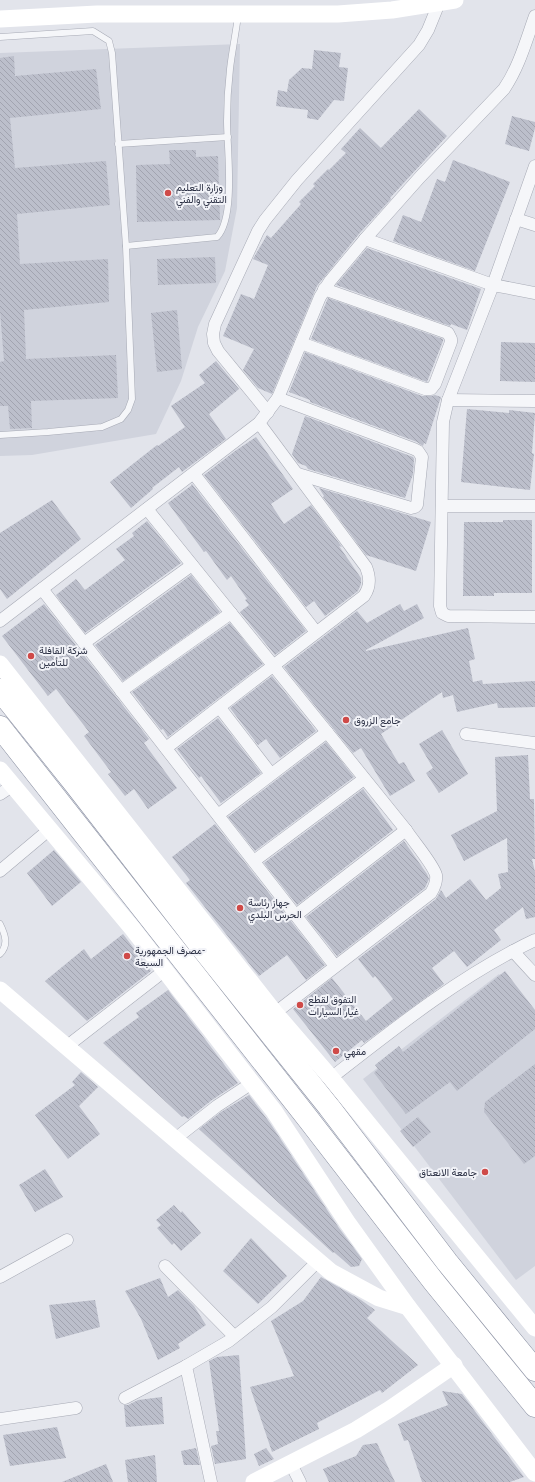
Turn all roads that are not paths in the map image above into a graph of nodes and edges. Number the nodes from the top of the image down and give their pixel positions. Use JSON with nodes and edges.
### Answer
{"nodes":[{"id":1,"x":447,"y":1,"type":"edge"},
{"id":2,"x":239,"y":13,"type":"junction"},
{"id":3,"x":535,"y":16,"type":"edge"},
{"id":4,"x":0,"y":19,"type":"edge"},
{"id":5,"x":0,"y":37,"type":"edge"},
{"id":6,"x":228,"y":138,"type":"junction"},
{"id":7,"x":118,"y":144,"type":"junction"},
{"id":8,"x":535,"y":166,"type":"edge"},
{"id":9,"x":516,"y":219,"type":"junction"},
{"id":10,"x":535,"y":225,"type":"edge"},
{"id":11,"x":365,"y":239,"type":"junction"},
{"id":12,"x":126,"y":246,"type":"junction"},
{"id":13,"x":493,"y":285,"type":"junction"},
{"id":14,"x":324,"y":289,"type":"junction"},
{"id":15,"x":535,"y":294,"type":"edge"},
{"id":16,"x":301,"y":343,"type":"junction"},
{"id":17,"x":278,"y":398,"type":"junction"},
{"id":18,"x":448,"y":400,"type":"junction"},
{"id":19,"x":535,"y":401,"type":"edge"},
{"id":20,"x":268,"y":412,"type":"junction"},
{"id":21,"x":259,"y":424,"type":"junction"},
{"id":22,"x":0,"y":435,"type":"edge"},
{"id":23,"x":194,"y":474,"type":"junction"},
{"id":24,"x":298,"y":474,"type":"junction"},
{"id":25,"x":442,"y":506,"type":"junction"},
{"id":26,"x":535,"y":506,"type":"edge"},
{"id":27,"x":148,"y":509,"type":"junction"},
{"id":28,"x":192,"y":565,"type":"junction"},
{"id":29,"x":42,"y":589,"type":"junction"},
{"id":30,"x":231,"y":613,"type":"junction"},
{"id":31,"x":535,"y":617,"type":"edge"},
{"id":32,"x":0,"y":621,"type":"edge"},
{"id":33,"x":316,"y":632,"type":"junction"},
{"id":34,"x":84,"y":643,"type":"junction"},
{"id":35,"x":0,"y":664,"type":"edge"},
{"id":36,"x":273,"y":665,"type":"junction"},
{"id":37,"x":0,"y":690,"type":"edge"},
{"id":38,"x":121,"y":691,"type":"junction"},
{"id":39,"x":220,"y":708,"type":"junction"},
{"id":40,"x":0,"y":727,"type":"edge"},
{"id":41,"x":327,"y":732,"type":"junction"},
{"id":42,"x":466,"y":734,"type":"dead end"},
{"id":43,"x":535,"y":743,"type":"edge"},
{"id":44,"x":166,"y":748,"type":"junction"},
{"id":45,"x":0,"y":770,"type":"edge"},
{"id":46,"x":271,"y":774,"type":"junction"},
{"id":47,"x":364,"y":779,"type":"junction"},
{"id":48,"x":6,"y":790,"type":"edge"},
{"id":49,"x":218,"y":815,"type":"junction"},
{"id":50,"x":50,"y":829,"type":"junction"},
{"id":51,"x":406,"y":830,"type":"junction"},
{"id":52,"x":254,"y":861,"type":"junction"},
{"id":53,"x":0,"y":871,"type":"edge"},
{"id":54,"x":157,"y":877,"type":"junction"},
{"id":55,"x":296,"y":915,"type":"junction"},
{"id":56,"x":0,"y":924,"type":"edge"},
{"id":57,"x":535,"y":940,"type":"edge"},
{"id":58,"x":213,"y":948,"type":"junction"},
{"id":59,"x":512,"y":951,"type":"junction"},
{"id":60,"x":0,"y":954,"type":"edge"},
{"id":61,"x":335,"y":966,"type":"junction"},
{"id":62,"x":164,"y":971,"type":"junction"},
{"id":63,"x":535,"y":975,"type":"edge"},
{"id":64,"x":0,"y":990,"type":"edge"},
{"id":65,"x":275,"y":1013,"type":"junction"},
{"id":66,"x":66,"y":1047,"type":"junction"},
{"id":67,"x":331,"y":1078,"type":"junction"},
{"id":68,"x":252,"y":1083,"type":"junction"},
{"id":69,"x":175,"y":1139,"type":"junction"},
{"id":70,"x":67,"y":1240,"type":"dead end"},
{"id":71,"x":319,"y":1260,"type":"junction"},
{"id":72,"x":165,"y":1266,"type":"dead end"},
{"id":73,"x":0,"y":1277,"type":"edge"},
{"id":74,"x":408,"y":1307,"type":"junction"},
{"id":75,"x":535,"y":1328,"type":"edge"},
{"id":76,"x":234,"y":1336,"type":"junction"},
{"id":77,"x":454,"y":1365,"type":"junction"},
{"id":78,"x":186,"y":1366,"type":"junction"},
{"id":79,"x":535,"y":1370,"type":"edge"},
{"id":80,"x":125,"y":1398,"type":"dead end"},
{"id":81,"x":535,"y":1406,"type":"edge"},
{"id":82,"x":76,"y":1408,"type":"dead end"},
{"id":83,"x":0,"y":1419,"type":"edge"},
{"id":84,"x":291,"y":1464,"type":"junction"},
{"id":85,"x":535,"y":1473,"type":"edge"},
{"id":86,"x":211,"y":1482,"type":"edge"},
{"id":87,"x":254,"y":1482,"type":"edge"},
{"id":88,"x":300,"y":1482,"type":"edge"}],
"edges":[{"from":1,"to":2,"type":"street"},
{"from":1,"to":20,"type":"street"},
{"from":2,"to":4,"type":"street"},
{"from":2,"to":6,"type":"lane"},
{"from":3,"to":11,"type":"street"},
{"from":5,"to":7,"type":"lane"},
{"from":6,"to":7,"type":"lane"},
{"from":6,"to":12,"type":"lane"},
{"from":7,"to":12,"type":"lane"},
{"from":8,"to":9,"type":"street"},
{"from":9,"to":10,"type":"street"},
{"from":9,"to":13,"type":"street"},
{"from":11,"to":13,"type":"street"},
{"from":11,"to":14,"type":"street"},
{"from":12,"to":22,"type":"lane"},
{"from":13,"to":15,"type":"street"},
{"from":13,"to":18,"type":"street"},
{"from":14,"to":16,"type":"street"},
{"from":14,"to":16,"type":"street"},
{"from":16,"to":17,"type":"street"},
{"from":17,"to":20,"type":"street"},
{"from":17,"to":24,"type":"street"},
{"from":18,"to":19,"type":"street"},
{"from":18,"to":25,"type":"street"},
{"from":20,"to":21,"type":"street"},
{"from":21,"to":23,"type":"street"},
{"from":21,"to":24,"type":"street"},
{"from":23,"to":27,"type":"street"},
{"from":23,"to":33,"type":"street"},
{"from":24,"to":33,"type":"street"},
{"from":25,"to":26,"type":"street"},
{"from":25,"to":31,"type":"street"},
{"from":27,"to":28,"type":"street"},
{"from":27,"to":29,"type":"street"},
{"from":28,"to":30,"type":"street"},
{"from":28,"to":34,"type":"street"},
{"from":29,"to":32,"type":"street"},
{"from":29,"to":34,"type":"street"},
{"from":30,"to":36,"type":"street"},
{"from":30,"to":38,"type":"street"},
{"from":33,"to":36,"type":"street"},
{"from":34,"to":38,"type":"street"},
{"from":35,"to":54,"type":"street"},
{"from":36,"to":39,"type":"street"},
{"from":36,"to":41,"type":"street"},
{"from":37,"to":54,"type":"highway"},
{"from":38,"to":44,"type":"street"},
{"from":39,"to":44,"type":"street"},
{"from":39,"to":46,"type":"street"},
{"from":40,"to":81,"type":"highway"},
{"from":41,"to":46,"type":"street"},
{"from":41,"to":47,"type":"street"},
{"from":42,"to":43,"type":"street"},
{"from":44,"to":49,"type":"street"},
{"from":45,"to":48,"type":"street"},
{"from":46,"to":49,"type":"street"},
{"from":47,"to":51,"type":"street"},
{"from":47,"to":52,"type":"street"},
{"from":48,"to":50,"type":"street"},
{"from":49,"to":52,"type":"street"},
{"from":50,"to":53,"type":"street"},
{"from":50,"to":62,"type":"street"},
{"from":51,"to":55,"type":"street"},
{"from":51,"to":61,"type":"street"},
{"from":52,"to":55,"type":"street"},
{"from":54,"to":58,"type":"highway"},
{"from":55,"to":61,"type":"street"},
{"from":56,"to":60,"type":"lane"},
{"from":57,"to":59,"type":"street"},
{"from":58,"to":65,"type":"street"},
{"from":58,"to":79,"type":"highway"},
{"from":59,"to":63,"type":"street"},
{"from":59,"to":67,"type":"street"},
{"from":61,"to":65,"type":"street"},
{"from":62,"to":66,"type":"street"},
{"from":62,"to":68,"type":"street"},
{"from":64,"to":66,"type":"street"},
{"from":65,"to":67,"type":"street"},
{"from":66,"to":69,"type":"street"},
{"from":67,"to":75,"type":"street"},
{"from":68,"to":69,"type":"street"},
{"from":68,"to":74,"type":"street"},
{"from":69,"to":71,"type":"street"},
{"from":70,"to":73,"type":"street"},
{"from":71,"to":74,"type":"street"},
{"from":71,"to":76,"type":"street"},
{"from":72,"to":76,"type":"street"},
{"from":74,"to":77,"type":"street"},
{"from":76,"to":78,"type":"street"},
{"from":77,"to":84,"type":"street"},
{"from":77,"to":85,"type":"street"},
{"from":78,"to":80,"type":"street"},
{"from":78,"to":86,"type":"street"},
{"from":82,"to":83,"type":"street"},
{"from":84,"to":87,"type":"street"},
{"from":84,"to":88,"type":"street"}]}
